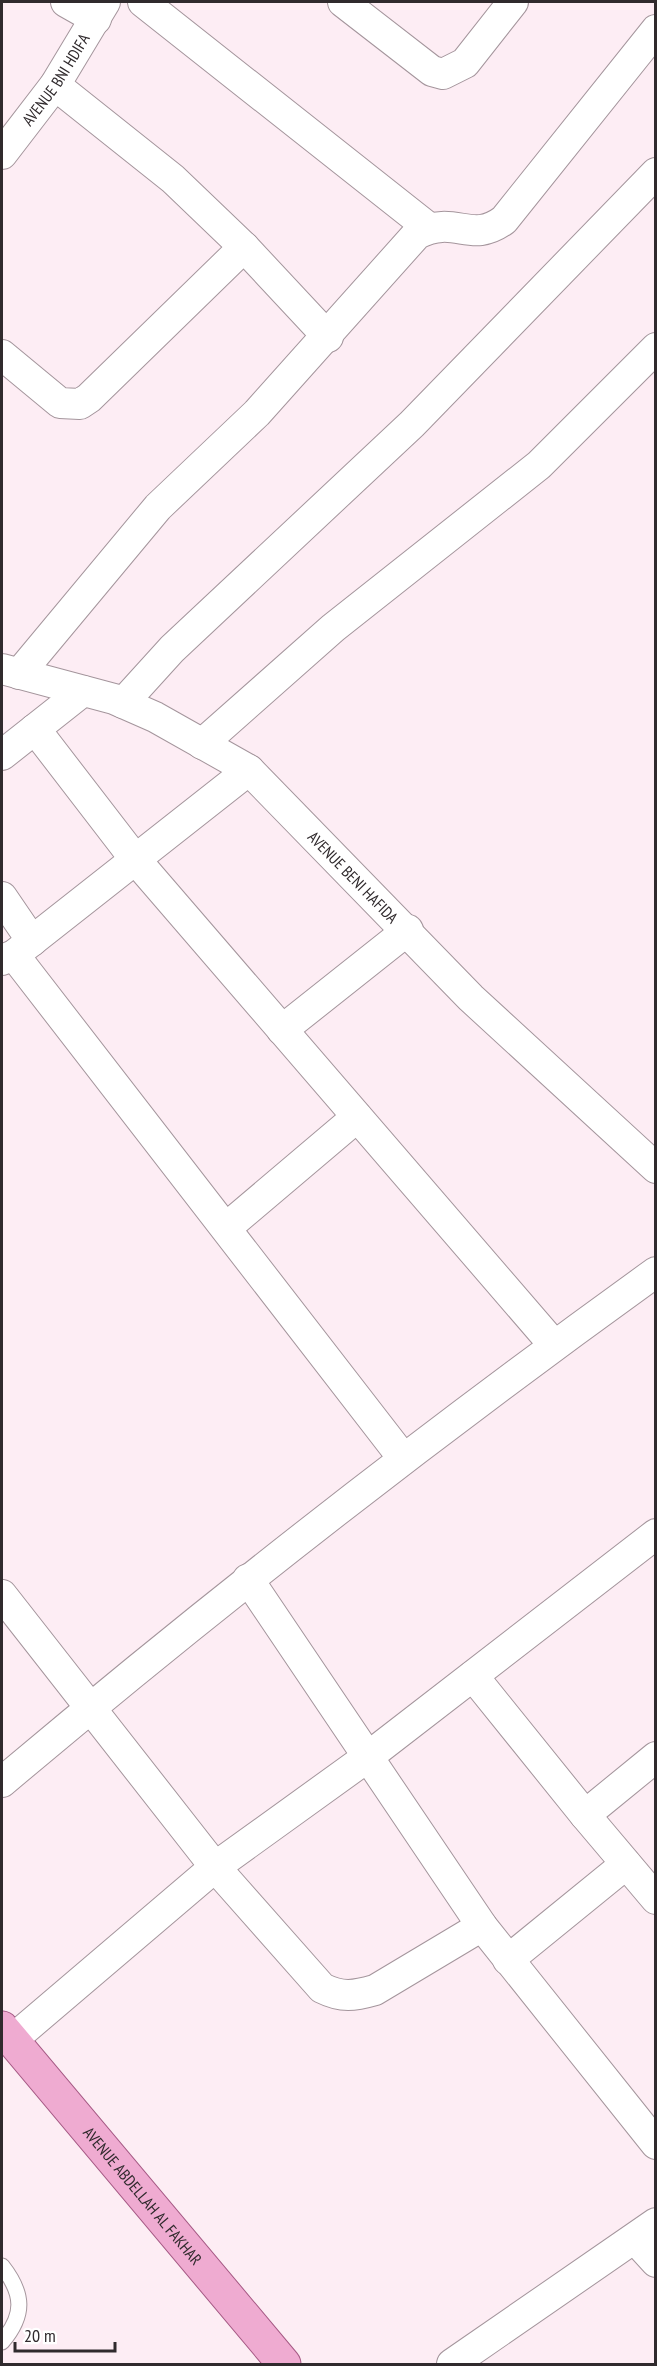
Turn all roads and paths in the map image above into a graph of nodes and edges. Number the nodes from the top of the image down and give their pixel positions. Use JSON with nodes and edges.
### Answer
{"nodes":[{"id":1,"x":66,"y":2,"type":"edge"},
{"id":2,"x":143,"y":2,"type":"edge"},
{"id":3,"x":343,"y":2,"type":"edge"},
{"id":4,"x":513,"y":2,"type":"edge"},
{"id":5,"x":100,"y":10,"type":"edge"},
{"id":6,"x":656,"y":30,"type":"edge"},
{"id":7,"x":56,"y":85,"type":"junction"},
{"id":8,"x":2,"y":154,"type":"edge"},
{"id":9,"x":656,"y":173,"type":"edge"},
{"id":10,"x":429,"y":228,"type":"junction"},
{"id":11,"x":244,"y":247,"type":"junction"},
{"id":12,"x":328,"y":337,"type":"junction"},
{"id":13,"x":656,"y":348,"type":"edge"},
{"id":14,"x":2,"y":355,"type":"edge"},
{"id":15,"x":10,"y":672,"type":"edge"},
{"id":16,"x":83,"y":691,"type":"junction"},
{"id":17,"x":123,"y":703,"type":"junction"},
{"id":18,"x":35,"y":729,"type":"junction"},
{"id":19,"x":202,"y":744,"type":"junction"},
{"id":20,"x":2,"y":755,"type":"edge"},
{"id":21,"x":249,"y":770,"type":"junction"},
{"id":22,"x":135,"y":859,"type":"junction"},
{"id":23,"x":2,"y":897,"type":"edge"},
{"id":24,"x":408,"y":930,"type":"junction"},
{"id":25,"x":16,"y":952,"type":"edge"},
{"id":26,"x":282,"y":1030,"type":"junction"},
{"id":27,"x":357,"y":1117,"type":"junction"},
{"id":28,"x":656,"y":1168,"type":"edge"},
{"id":29,"x":226,"y":1228,"type":"junction"},
{"id":30,"x":656,"y":1272,"type":"edge"},
{"id":31,"x":554,"y":1346,"type":"junction"},
{"id":32,"x":403,"y":1458,"type":"junction"},
{"id":33,"x":656,"y":1534,"type":"edge"},
{"id":34,"x":248,"y":1579,"type":"junction"},
{"id":35,"x":2,"y":1594,"type":"edge"},
{"id":36,"x":473,"y":1676,"type":"junction"},
{"id":37,"x":89,"y":1708,"type":"junction"},
{"id":38,"x":369,"y":1756,"type":"junction"},
{"id":39,"x":656,"y":1757,"type":"edge"},
{"id":40,"x":2,"y":1782,"type":"edge"},
{"id":41,"x":585,"y":1815,"type":"junction"},
{"id":42,"x":626,"y":1864,"type":"junction"},
{"id":43,"x":215,"y":1867,"type":"junction"},
{"id":44,"x":656,"y":1899,"type":"edge"},
{"id":45,"x":482,"y":1926,"type":"junction"},
{"id":46,"x":508,"y":1960,"type":"junction"},
{"id":47,"x":7,"y":2034,"type":"edge"},
{"id":48,"x":656,"y":2144,"type":"edge"},
{"id":49,"x":645,"y":2231,"type":"edge"},
{"id":50,"x":656,"y":2262,"type":"edge"},
{"id":51,"x":2,"y":2266,"type":"edge"},
{"id":52,"x":2,"y":2342,"type":"edge"},
{"id":53,"x":284,"y":2364,"type":"edge"},
{"id":54,"x":452,"y":2364,"type":"edge"}],
"edges":[{"from":1,"to":5,"type":"street"},
{"from":2,"to":10,"type":"street"},
{"from":3,"to":4,"type":"street"},
{"from":5,"to":7,"type":"street","name":"AVENUE BNI HDIFA"},
{"from":6,"to":10,"type":"street"},
{"from":7,"to":8,"type":"street","name":"AVENUE BNI HDIFA"},
{"from":7,"to":11,"type":"street"},
{"from":9,"to":17,"type":"street"},
{"from":10,"to":12,"type":"street"},
{"from":11,"to":12,"type":"street"},
{"from":11,"to":14,"type":"street"},
{"from":12,"to":15,"type":"street"},
{"from":13,"to":19,"type":"street"},
{"from":15,"to":16,"type":"street","name":"AVENUE BENI HAFIDA"},
{"from":16,"to":17,"type":"street","name":"AVENUE BENI HAFIDA"},
{"from":16,"to":18,"type":"street"},
{"from":17,"to":19,"type":"street","name":"AVENUE BENI HAFIDA"},
{"from":18,"to":20,"type":"street"},
{"from":18,"to":22,"type":"street"},
{"from":19,"to":21,"type":"street","name":"AVENUE BENI HAFIDA"},
{"from":21,"to":22,"type":"street"},
{"from":21,"to":24,"type":"street","name":"AVENUE BENI HAFIDA"},
{"from":22,"to":25,"type":"street"},
{"from":22,"to":26,"type":"street"},
{"from":23,"to":25,"type":"street"},
{"from":24,"to":26,"type":"street"},
{"from":24,"to":28,"type":"street","name":"AVENUE BENI HAFIDA"},
{"from":25,"to":29,"type":"street"},
{"from":26,"to":27,"type":"street"},
{"from":27,"to":29,"type":"street"},
{"from":27,"to":31,"type":"street"},
{"from":29,"to":32,"type":"street"},
{"from":30,"to":31,"type":"street"},
{"from":31,"to":32,"type":"street"},
{"from":32,"to":34,"type":"street"},
{"from":33,"to":36,"type":"street"},
{"from":34,"to":37,"type":"street"},
{"from":34,"to":38,"type":"street"},
{"from":35,"to":37,"type":"street"},
{"from":36,"to":38,"type":"street"},
{"from":36,"to":41,"type":"street"},
{"from":37,"to":40,"type":"street"},
{"from":37,"to":43,"type":"street"},
{"from":38,"to":43,"type":"street"},
{"from":38,"to":45,"type":"street"},
{"from":39,"to":41,"type":"street"},
{"from":41,"to":42,"type":"street"},
{"from":42,"to":44,"type":"street"},
{"from":42,"to":46,"type":"street"},
{"from":43,"to":45,"type":"street"},
{"from":43,"to":47,"type":"street"},
{"from":45,"to":46,"type":"street"},
{"from":46,"to":48,"type":"street"},
{"from":47,"to":53,"type":"main road","name":"AVENUE ABDELLAH AL FAKHAR"},
{"from":49,"to":50,"type":"street"},
{"from":49,"to":54,"type":"street"},
{"from":51,"to":52,"type":"lane"}]}
